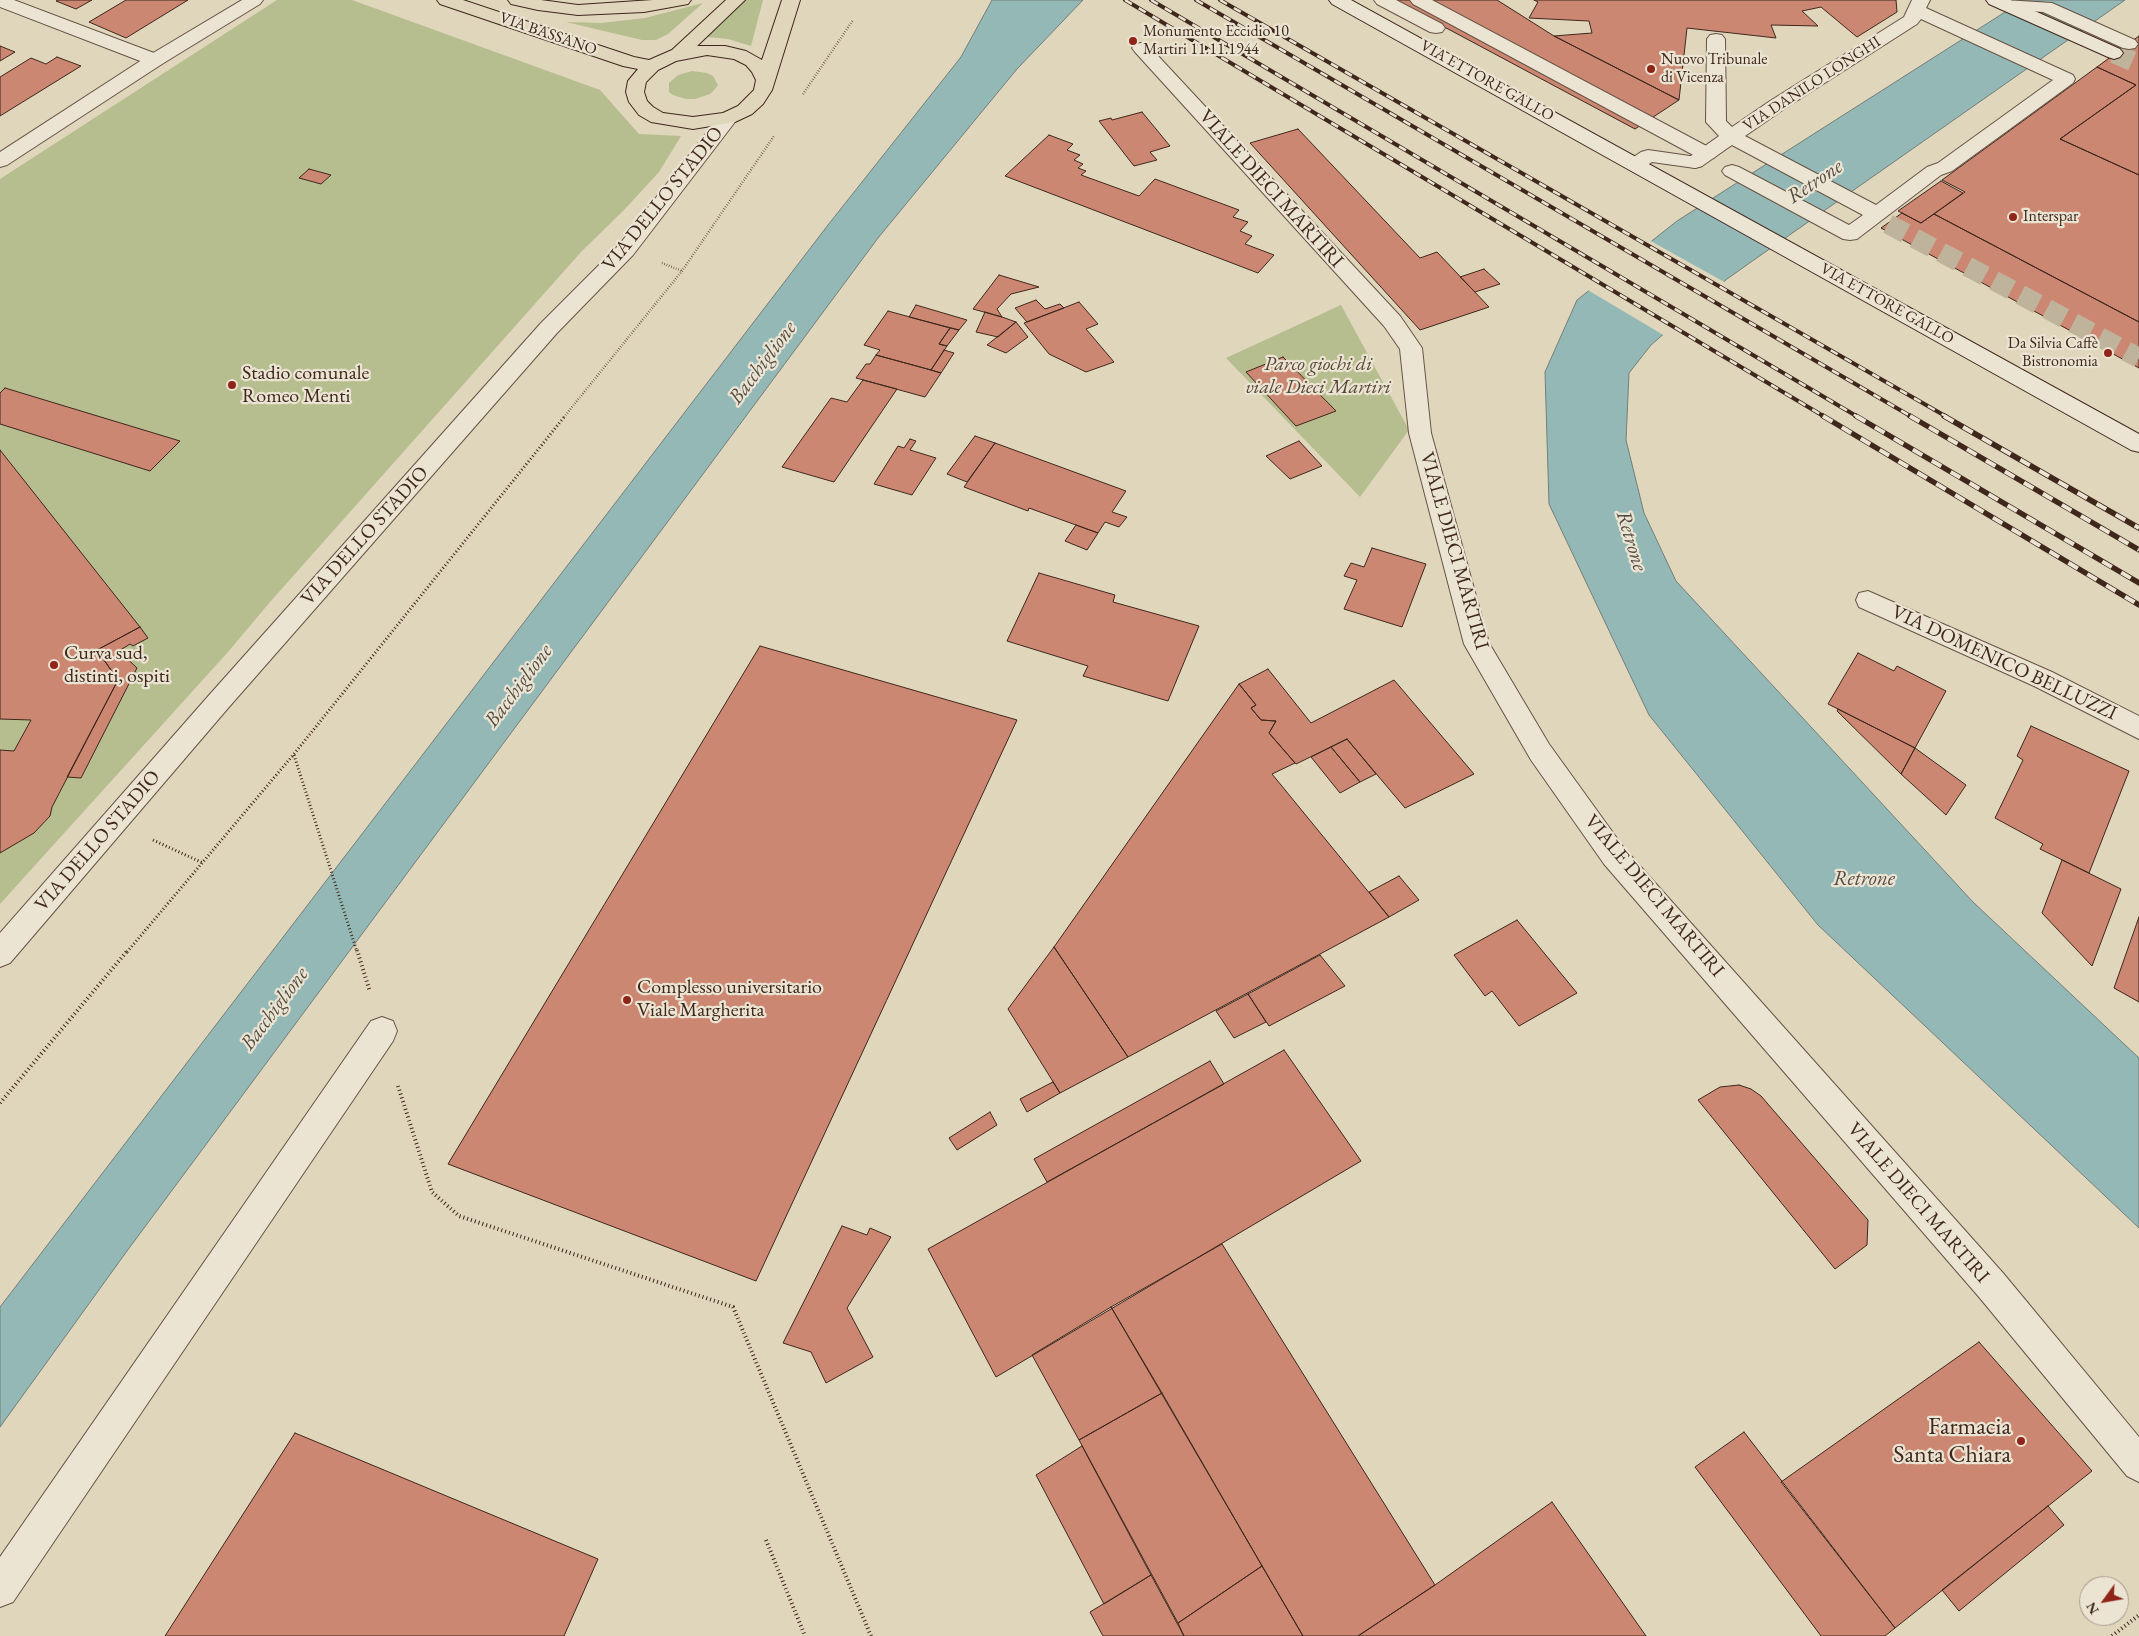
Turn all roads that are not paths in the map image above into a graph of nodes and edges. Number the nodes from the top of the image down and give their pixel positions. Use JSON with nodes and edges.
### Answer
{"nodes":[{"id":1,"x":254,"y":0,"type":"edge"},
{"id":2,"x":446,"y":0,"type":"edge"},
{"id":3,"x":517,"y":0,"type":"edge"},
{"id":4,"x":682,"y":0,"type":"edge"},
{"id":5,"x":736,"y":0,"type":"edge"},
{"id":6,"x":791,"y":0,"type":"edge"},
{"id":7,"x":1338,"y":0,"type":"edge"},
{"id":8,"x":1383,"y":0,"type":"edge"},
{"id":9,"x":1419,"y":0,"type":"edge"},
{"id":10,"x":0,"y":1,"type":"edge"},
{"id":11,"x":2000,"y":2,"type":"edge"},
{"id":12,"x":1919,"y":5,"type":"edge"},
{"id":13,"x":1716,"y":39,"type":"dead end"},
{"id":14,"x":1141,"y":48,"type":"dead end"},
{"id":15,"x":679,"y":53,"type":"junction"},
{"id":16,"x":155,"y":60,"type":"junction"},
{"id":17,"x":1502,"y":63,"type":"dead end"},
{"id":18,"x":651,"y":66,"type":"junction"},
{"id":19,"x":765,"y":80,"type":"junction"},
{"id":20,"x":728,"y":118,"type":"junction"},
{"id":21,"x":1738,"y":140,"type":"junction"},
{"id":22,"x":1701,"y":158,"type":"junction"},
{"id":23,"x":0,"y":161,"type":"edge"},
{"id":24,"x":1636,"y":164,"type":"junction"},
{"id":25,"x":1732,"y":172,"type":"dead end"},
{"id":26,"x":1876,"y":215,"type":"junction"},
{"id":27,"x":2139,"y":444,"type":"edge"},
{"id":28,"x":1868,"y":600,"type":"dead end"},
{"id":29,"x":2139,"y":728,"type":"edge"},
{"id":30,"x":0,"y":954,"type":"edge"},
{"id":31,"x":382,"y":1031,"type":"road end"},
{"id":32,"x":2139,"y":1464,"type":"edge"},
{"id":33,"x":0,"y":1588,"type":"edge"}],
"edges":[{"from":1,"to":16,"type":"street"},
{"from":2,"to":18,"type":"main road","name":"VIA BASSANO"},
{"from":3,"to":4,"type":"main road"},
{"from":5,"to":15,"type":"main road","name":"VIA DELLO STADIO"},
{"from":6,"to":19,"type":"main road","name":"VIA DELLO STADIO"},
{"from":7,"to":24,"type":"street","name":"VIA ETTORE GALLO"},
{"from":8,"to":17,"type":"street"},
{"from":9,"to":22,"type":"street"},
{"from":10,"to":16,"type":"street"},
{"from":11,"to":11,"type":"street"},
{"from":12,"to":21,"type":"street","name":"VIA DANILO LONGHI"},
{"from":12,"to":26,"type":"street"},
{"from":13,"to":21,"type":"street"},
{"from":14,"to":32,"type":"street","name":"VIALE DIECI MARTIRI"},
{"from":15,"to":18,"type":"main road","name":"VIA DELLO STADIO"},
{"from":15,"to":19,"type":"main road","name":"VIA DELLO STADIO"},
{"from":16,"to":23,"type":"street"},
{"from":18,"to":20,"type":"main road","name":"VIA DELLO STADIO"},
{"from":19,"to":20,"type":"main road","name":"VIA DELLO STADIO"},
{"from":20,"to":30,"type":"street","name":"VIA DELLO STADIO"},
{"from":21,"to":22,"type":"street","name":"VIA DANILO LONGHI"},
{"from":21,"to":26,"type":"street","name":"VIA DANILO LONGHI"},
{"from":22,"to":24,"type":"street"},
{"from":24,"to":27,"type":"street","name":"VIA ETTORE GALLO"},
{"from":25,"to":26,"type":"street"},
{"from":28,"to":29,"type":"street","name":"VIA DOMENICO BELLUZZI"},
{"from":31,"to":33,"type":"street"}]}
